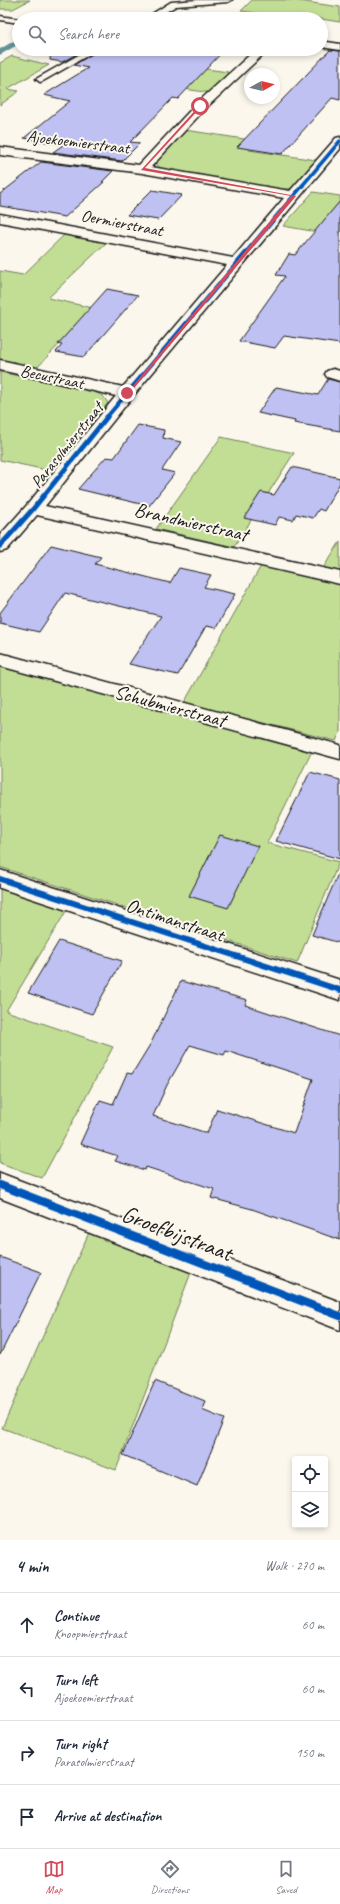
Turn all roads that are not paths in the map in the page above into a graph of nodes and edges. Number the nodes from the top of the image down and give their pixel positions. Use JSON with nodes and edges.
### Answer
{"nodes":[{"id":1,"x":228,"y":0,"type":"edge"},
{"id":2,"x":160,"y":12,"type":"edge"},
{"id":3,"x":0,"y":18,"type":"edge"},
{"id":4,"x":12,"y":20,"type":"edge"},
{"id":5,"x":328,"y":45,"type":"edge"},
{"id":6,"x":340,"y":46,"type":"edge"},
{"id":7,"x":82,"y":56,"type":"edge"},
{"id":8,"x":255,"y":56,"type":"edge"},
{"id":9,"x":40,"y":79,"type":"dead end"},
{"id":10,"x":340,"y":141,"type":"edge"},
{"id":11,"x":0,"y":151,"type":"edge"},
{"id":12,"x":142,"y":169,"type":"junction"},
{"id":13,"x":294,"y":196,"type":"junction"},
{"id":14,"x":0,"y":218,"type":"edge"},
{"id":15,"x":237,"y":263,"type":"junction"},
{"id":16,"x":0,"y":365,"type":"edge"},
{"id":17,"x":127,"y":393,"type":"junction"},
{"id":18,"x":33,"y":509,"type":"junction"},
{"id":19,"x":0,"y":546,"type":"edge"},
{"id":20,"x":340,"y":578,"type":"edge"},
{"id":21,"x":0,"y":659,"type":"edge"},
{"id":22,"x":340,"y":752,"type":"edge"},
{"id":23,"x":0,"y":879,"type":"edge"},
{"id":24,"x":340,"y":990,"type":"edge"},
{"id":25,"x":0,"y":1185,"type":"edge"},
{"id":26,"x":340,"y":1316,"type":"edge"}],
"edges":[{"from":1,"to":2,"type":"lane"},
{"from":3,"to":4,"type":"lane"},
{"from":5,"to":6,"type":"street"},
{"from":7,"to":9,"type":"lane"},
{"from":8,"to":12,"type":"street"},
{"from":10,"to":13,"type":"street","name":"Parasolmierstraat"},
{"from":11,"to":12,"type":"street","name":"Ajoekoemierstraat"},
{"from":12,"to":13,"type":"street","name":"Ajoekoemierstraat"},
{"from":13,"to":15,"type":"street","name":"Parasolmierstraat"},
{"from":14,"to":15,"type":"street","name":"Oermierstraat"},
{"from":15,"to":17,"type":"street","name":"Parasolmierstraat"},
{"from":16,"to":17,"type":"street","name":"Becustraat"},
{"from":17,"to":18,"type":"street","name":"Parasolmierstraat"},
{"from":18,"to":19,"type":"street","name":"Parasolmierstraat"},
{"from":18,"to":20,"type":"street","name":"Brandmierstraat"},
{"from":21,"to":22,"type":"street","name":"Schubmierstraat"},
{"from":23,"to":24,"type":"street","name":"Ontimanstraat"},
{"from":25,"to":26,"type":"street","name":"Groefbijstraat"}]}
